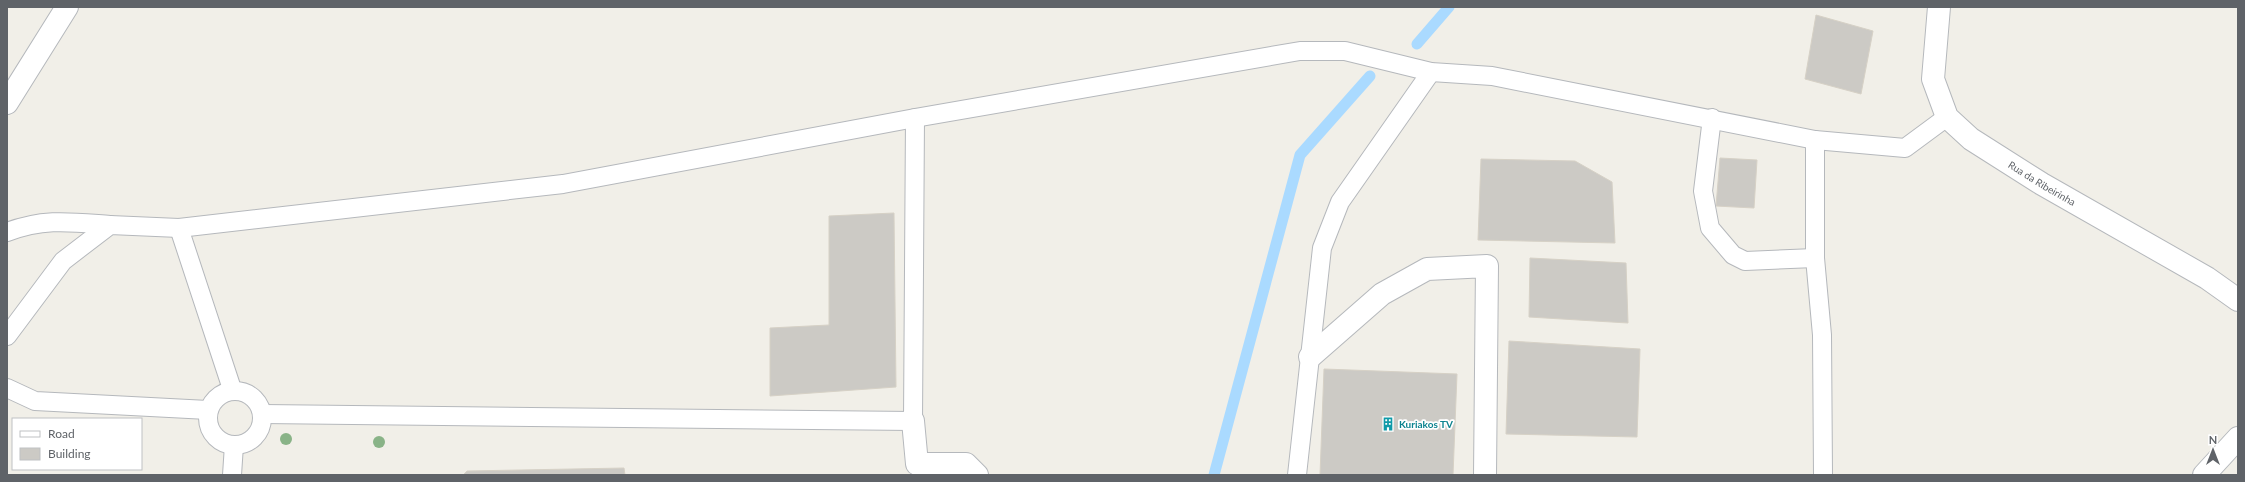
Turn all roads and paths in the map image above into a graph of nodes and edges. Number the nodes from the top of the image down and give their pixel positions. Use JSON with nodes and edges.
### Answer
{"nodes":[{"id":1,"x":67,"y":7,"type":"edge"},
{"id":2,"x":1939,"y":7,"type":"edge"},
{"id":3,"x":1431,"y":72,"type":"junction"},
{"id":4,"x":7,"y":103,"type":"edge"},
{"id":5,"x":1947,"y":117,"type":"junction"},
{"id":6,"x":915,"y":118,"type":"junction"},
{"id":7,"x":1712,"y":118,"type":"junction"},
{"id":8,"x":1815,"y":140,"type":"junction"},
{"id":9,"x":110,"y":225,"type":"junction"},
{"id":10,"x":179,"y":228,"type":"junction"},
{"id":11,"x":7,"y":232,"type":"edge"},
{"id":12,"x":1815,"y":258,"type":"junction"},
{"id":13,"x":2238,"y":300,"type":"edge"},
{"id":14,"x":7,"y":336,"type":"edge"},
{"id":15,"x":1310,"y":357,"type":"junction"},
{"id":16,"x":7,"y":388,"type":"edge"},
{"id":17,"x":232,"y":389,"type":"junction"},
{"id":18,"x":208,"y":410,"type":"junction"},
{"id":19,"x":262,"y":414,"type":"junction"},
{"id":20,"x":912,"y":421,"type":"junction"},
{"id":21,"x":2238,"y":438,"type":"edge"},
{"id":22,"x":234,"y":445,"type":"junction"},
{"id":23,"x":232,"y":475,"type":"edge"},
{"id":24,"x":977,"y":475,"type":"edge"},
{"id":25,"x":1297,"y":475,"type":"edge"},
{"id":26,"x":1485,"y":475,"type":"edge"},
{"id":27,"x":1823,"y":475,"type":"edge"},
{"id":28,"x":2204,"y":475,"type":"edge"}],
"edges":[{"from":1,"to":4,"type":"street"},
{"from":2,"to":5,"type":"street","name":"Rua da Ribeirinha"},
{"from":3,"to":6,"type":"lane"},
{"from":3,"to":7,"type":"lane"},
{"from":3,"to":15,"type":"lane"},
{"from":5,"to":8,"type":"lane"},
{"from":5,"to":13,"type":"street","name":"Rua da Ribeirinha"},
{"from":6,"to":10,"type":"lane"},
{"from":6,"to":20,"type":"lane"},
{"from":7,"to":8,"type":"lane"},
{"from":7,"to":12,"type":"lane"},
{"from":8,"to":12,"type":"lane"},
{"from":9,"to":10,"type":"lane"},
{"from":9,"to":11,"type":"lane"},
{"from":9,"to":14,"type":"lane"},
{"from":10,"to":17,"type":"lane"},
{"from":12,"to":27,"type":"lane"},
{"from":15,"to":25,"type":"lane"},
{"from":15,"to":26,"type":"street"},
{"from":16,"to":18,"type":"lane"},
{"from":17,"to":18,"type":"lane"},
{"from":17,"to":19,"type":"lane"},
{"from":18,"to":22,"type":"lane"},
{"from":19,"to":20,"type":"lane"},
{"from":19,"to":22,"type":"lane"},
{"from":20,"to":24,"type":"street"},
{"from":21,"to":28,"type":"street"},
{"from":22,"to":23,"type":"lane"}]}
